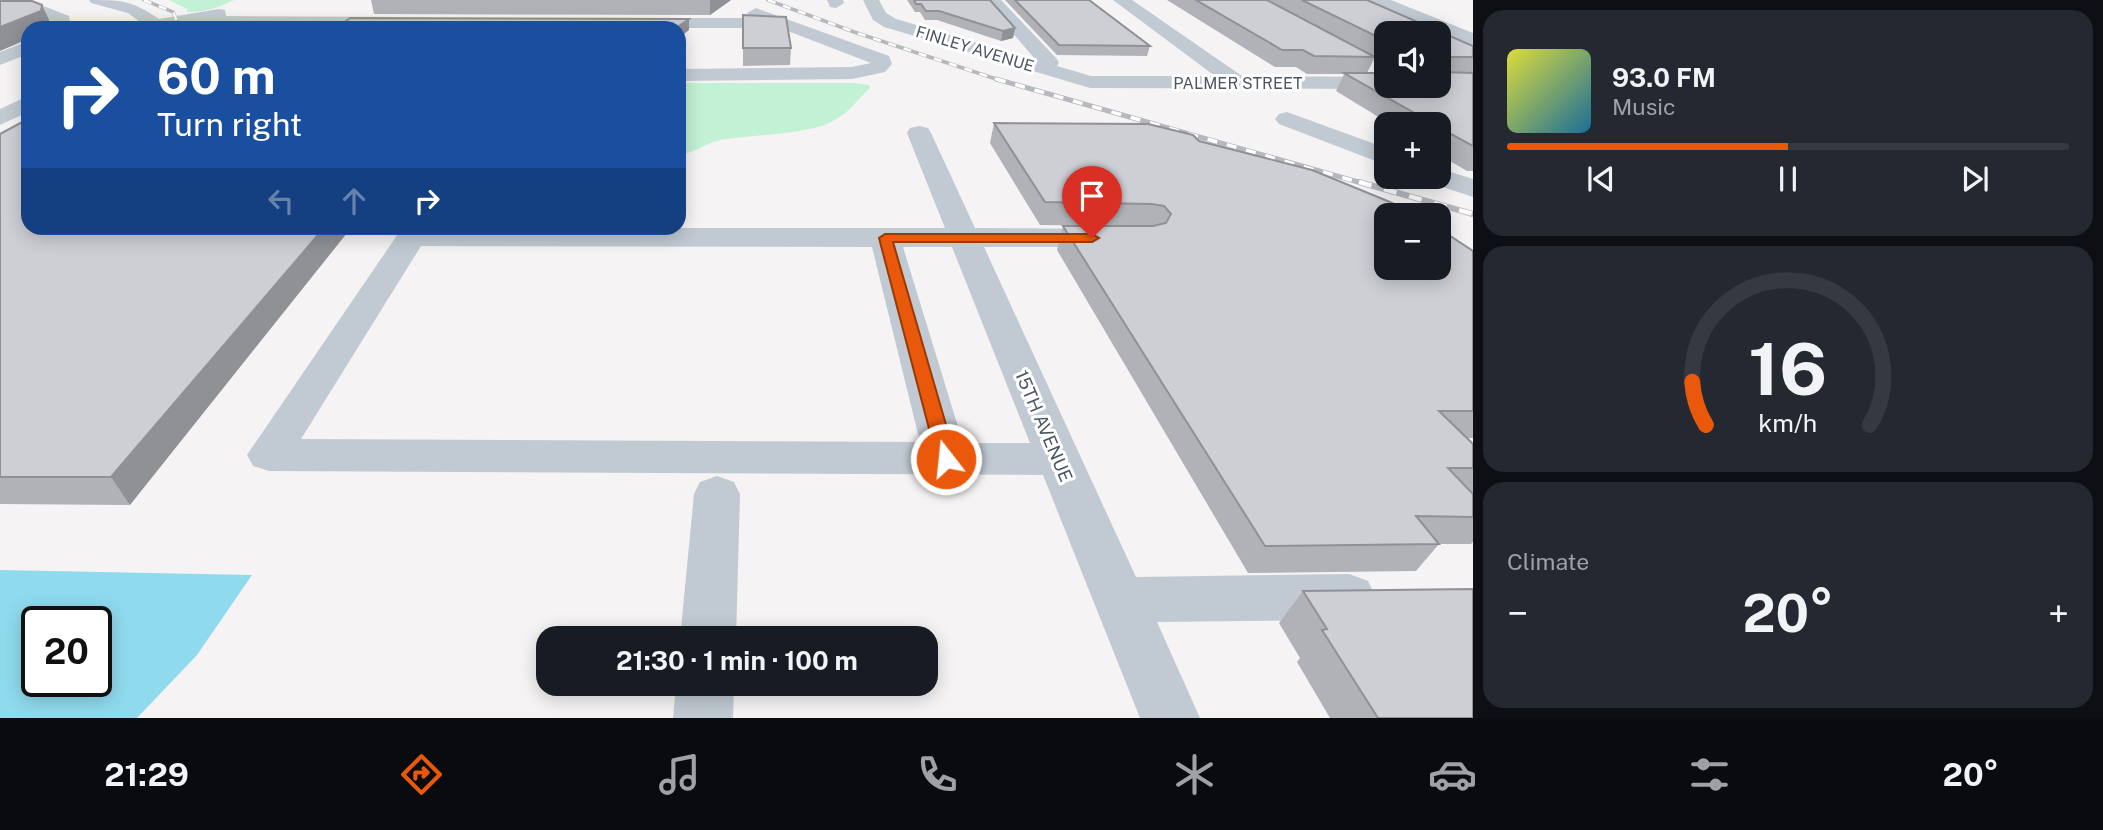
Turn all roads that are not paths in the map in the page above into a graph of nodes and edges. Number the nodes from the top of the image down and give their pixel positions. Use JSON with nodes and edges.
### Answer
{"nodes":[{"id":1,"x":97,"y":0,"type":"edge"},
{"id":2,"x":871,"y":0,"type":"edge"},
{"id":3,"x":992,"y":0,"type":"edge"},
{"id":4,"x":1121,"y":0,"type":"edge"},
{"id":5,"x":1377,"y":0,"type":"edge"},
{"id":6,"x":736,"y":5,"type":"dead end"},
{"id":7,"x":240,"y":6,"type":"dead end"},
{"id":8,"x":0,"y":10,"type":"edge"},
{"id":9,"x":194,"y":18,"type":"junction"},
{"id":10,"x":63,"y":21,"type":"edge"},
{"id":11,"x":149,"y":21,"type":"edge"},
{"id":12,"x":182,"y":21,"type":"edge"},
{"id":13,"x":203,"y":21,"type":"edge"},
{"id":14,"x":686,"y":23,"type":"edge"},
{"id":15,"x":780,"y":23,"type":"junction"},
{"id":16,"x":1473,"y":40,"type":"edge"},
{"id":17,"x":21,"y":50,"type":"edge"},
{"id":18,"x":0,"y":59,"type":"edge"},
{"id":19,"x":1042,"y":69,"type":"junction"},
{"id":20,"x":1374,"y":74,"type":"edge"},
{"id":21,"x":686,"y":75,"type":"edge"},
{"id":22,"x":1090,"y":82,"type":"joint"},
{"id":23,"x":1238,"y":83,"type":"junction"},
{"id":24,"x":21,"y":107,"type":"edge"},
{"id":25,"x":0,"y":118,"type":"edge"},
{"id":26,"x":1287,"y":119,"type":"dead end"},
{"id":27,"x":919,"y":134,"type":"dead end"},
{"id":28,"x":1374,"y":152,"type":"edge"},
{"id":29,"x":1451,"y":181,"type":"edge"},
{"id":30,"x":1473,"y":189,"type":"edge"},
{"id":31,"x":412,"y":235,"type":"edge"},
{"id":32,"x":650,"y":235,"type":"edge"},
{"id":33,"x":885,"y":238,"type":"junction"},
{"id":34,"x":963,"y":238,"type":"junction"},
{"id":35,"x":1144,"y":238,"type":"edge"},
{"id":36,"x":946,"y":459,"type":"junction"},
{"id":37,"x":1059,"y":459,"type":"junction"},
{"id":38,"x":717,"y":494,"type":"dead end"},
{"id":39,"x":1391,"y":597,"type":"edge"},
{"id":40,"x":1120,"y":600,"type":"junction"},
{"id":41,"x":709,"y":626,"type":"edge"},
{"id":42,"x":704,"y":696,"type":"edge"},
{"id":43,"x":703,"y":718,"type":"edge"},
{"id":44,"x":1170,"y":718,"type":"edge"}],
"edges":[{"from":1,"to":11,"type":"street"},
{"from":2,"to":19,"type":"street","name":"FINLEY AVENUE"},
{"from":3,"to":19,"type":"street"},
{"from":4,"to":23,"type":"street"},
{"from":5,"to":16,"type":"street"},
{"from":6,"to":15,"type":"street"},
{"from":7,"to":9,"type":"street"},
{"from":8,"to":10,"type":"street"},
{"from":9,"to":12,"type":"street"},
{"from":9,"to":13,"type":"street"},
{"from":14,"to":15,"type":"street"},
{"from":15,"to":21,"type":"street"},
{"from":17,"to":18,"type":"street"},
{"from":19,"to":22,"type":"street","name":"FINLEY AVENUE"},
{"from":20,"to":23,"type":"street","name":"PALMER STREET"},
{"from":22,"to":23,"type":"street","name":"PALMER STREET"},
{"from":24,"to":25,"type":"street"},
{"from":26,"to":28,"type":"street"},
{"from":27,"to":34,"type":"street","name":"15TH AVENUE"},
{"from":29,"to":30,"type":"street"},
{"from":31,"to":36,"type":"street"},
{"from":32,"to":33,"type":"street"},
{"from":33,"to":34,"type":"street"},
{"from":33,"to":36,"type":"street"},
{"from":34,"to":35,"type":"street"},
{"from":34,"to":37,"type":"street","name":"15TH AVENUE"},
{"from":36,"to":37,"type":"street"},
{"from":37,"to":40,"type":"street","name":"15TH AVENUE"},
{"from":38,"to":41,"type":"street"},
{"from":39,"to":40,"type":"street"},
{"from":40,"to":44,"type":"street","name":"15TH AVENUE"},
{"from":42,"to":43,"type":"street"}]}
